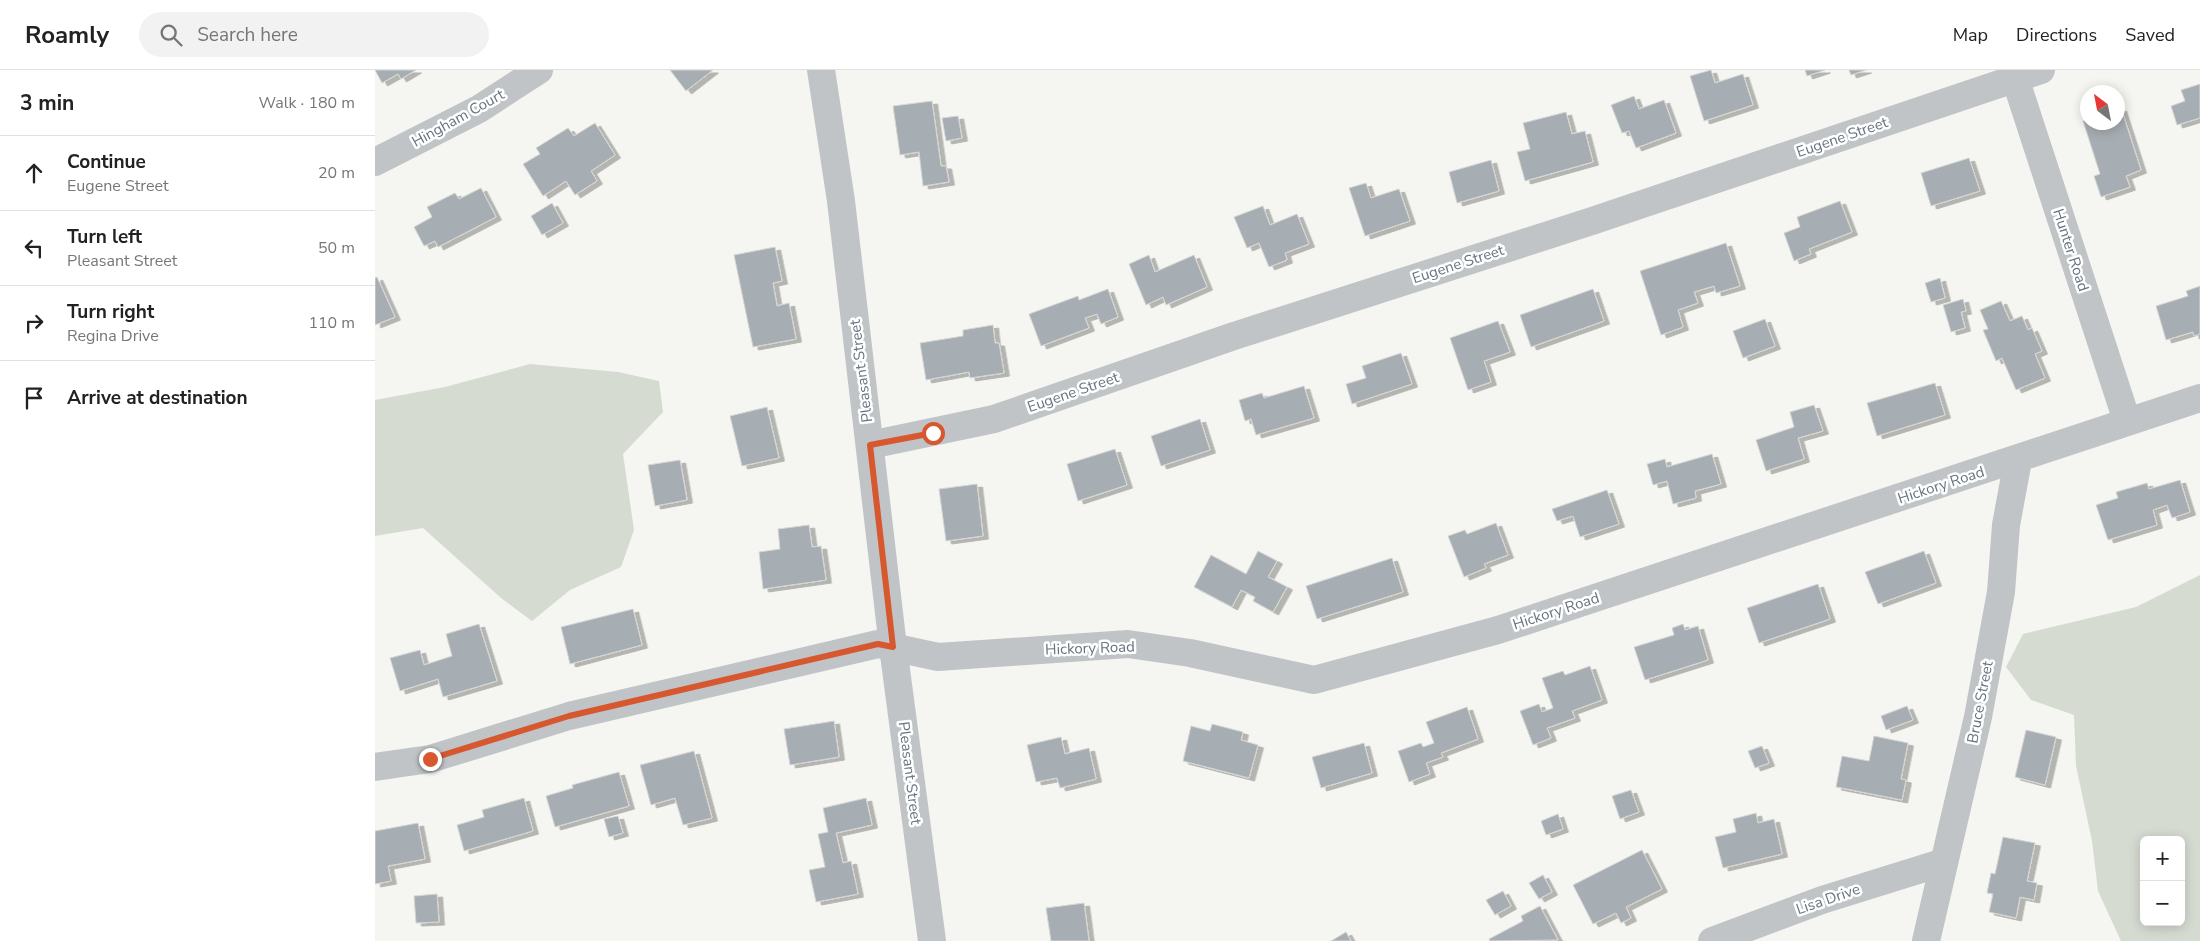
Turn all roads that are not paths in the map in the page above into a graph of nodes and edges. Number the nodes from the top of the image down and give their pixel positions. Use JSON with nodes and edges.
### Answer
{"nodes":[{"id":1,"x":539,"y":70,"type":"edge"},
{"id":2,"x":821,"y":70,"type":"edge"},
{"id":3,"x":2041,"y":70,"type":"edge"},
{"id":4,"x":2015,"y":78,"type":"junction"},
{"id":5,"x":375,"y":162,"type":"edge"},
{"id":6,"x":2200,"y":398,"type":"edge"},
{"id":7,"x":2127,"y":421,"type":"junction"},
{"id":8,"x":870,"y":445,"type":"junction"},
{"id":9,"x":2018,"y":460,"type":"junction"},
{"id":10,"x":893,"y":647,"type":"junction"},
{"id":11,"x":375,"y":767,"type":"edge"},
{"id":12,"x":1944,"y":862,"type":"junction"},
{"id":13,"x":932,"y":941,"type":"edge"},
{"id":14,"x":1713,"y":941,"type":"edge"},
{"id":15,"x":1926,"y":941,"type":"edge"}],
"edges":[{"from":1,"to":5,"type":"street","name":"Hingham Court"},
{"from":2,"to":8,"type":"street","name":"Pleasant Street"},
{"from":3,"to":4,"type":"street","name":"Eugene Street"},
{"from":4,"to":7,"type":"street","name":"Hunter Road"},
{"from":4,"to":8,"type":"street","name":"Eugene Street"},
{"from":6,"to":7,"type":"street","name":"Hickory Road"},
{"from":7,"to":9,"type":"street","name":"Hickory Road"},
{"from":8,"to":10,"type":"street","name":"Pleasant Street"},
{"from":9,"to":10,"type":"street","name":"Hickory Road"},
{"from":9,"to":12,"type":"street","name":"Bruce Street"},
{"from":10,"to":11,"type":"street","name":"Hickory Road"},
{"from":10,"to":13,"type":"street","name":"Pleasant Street"},
{"from":12,"to":14,"type":"street","name":"Lisa Drive"},
{"from":12,"to":15,"type":"street","name":"Bruce Street"}]}
